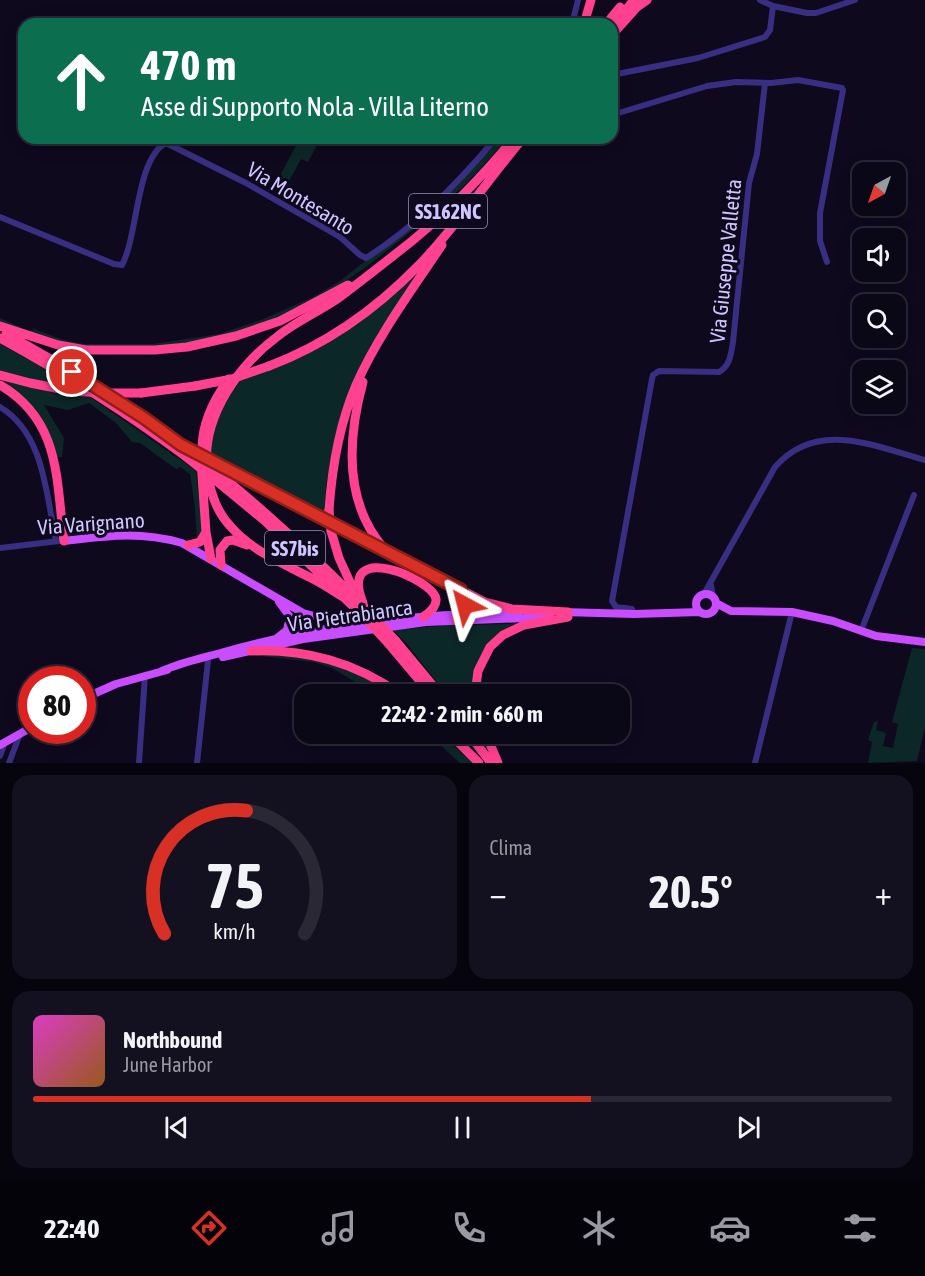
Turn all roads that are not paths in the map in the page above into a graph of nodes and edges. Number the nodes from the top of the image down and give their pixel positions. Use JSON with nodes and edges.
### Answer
{"nodes":[{"id":1,"x":578,"y":0,"type":"edge"},
{"id":2,"x":591,"y":0,"type":"edge"},
{"id":3,"x":626,"y":0,"type":"edge"},
{"id":4,"x":634,"y":0,"type":"edge"},
{"id":5,"x":647,"y":0,"type":"edge"},
{"id":6,"x":760,"y":0,"type":"edge"},
{"id":7,"x":855,"y":0,"type":"edge"},
{"id":8,"x":773,"y":6,"type":"junction"},
{"id":9,"x":574,"y":18,"type":"edge"},
{"id":10,"x":586,"y":18,"type":"edge"},
{"id":11,"x":611,"y":18,"type":"edge"},
{"id":12,"x":618,"y":20,"type":"edge"},
{"id":13,"x":618,"y":28,"type":"edge"},
{"id":14,"x":618,"y":74,"type":"edge"},
{"id":15,"x":765,"y":83,"type":"junction"},
{"id":16,"x":618,"y":113,"type":"edge"},
{"id":17,"x":165,"y":144,"type":"edge"},
{"id":18,"x":168,"y":144,"type":"edge"},
{"id":19,"x":491,"y":144,"type":"edge"},
{"id":20,"x":509,"y":144,"type":"edge"},
{"id":21,"x":518,"y":144,"type":"edge"},
{"id":22,"x":0,"y":217,"type":"edge"},
{"id":23,"x":459,"y":217,"type":"junction"},
{"id":24,"x":827,"y":262,"type":"dead end"},
{"id":25,"x":371,"y":273,"type":"junction"},
{"id":26,"x":0,"y":329,"type":"edge"},
{"id":27,"x":278,"y":336,"type":"junction"},
{"id":28,"x":0,"y":338,"type":"edge"},
{"id":29,"x":368,"y":362,"type":"junction"},
{"id":30,"x":0,"y":375,"type":"edge"},
{"id":31,"x":0,"y":385,"type":"edge"},
{"id":32,"x":0,"y":407,"type":"edge"},
{"id":33,"x":181,"y":445,"type":"junction"},
{"id":34,"x":925,"y":460,"type":"edge"},
{"id":35,"x":227,"y":484,"type":"junction"},
{"id":36,"x":914,"y":495,"type":"dead end"},
{"id":37,"x":206,"y":532,"type":"junction"},
{"id":38,"x":60,"y":541,"type":"junction"},
{"id":39,"x":188,"y":545,"type":"junction"},
{"id":40,"x":0,"y":548,"type":"edge"},
{"id":41,"x":254,"y":548,"type":"junction"},
{"id":42,"x":385,"y":550,"type":"junction"},
{"id":43,"x":211,"y":559,"type":"junction"},
{"id":44,"x":221,"y":565,"type":"junction"},
{"id":45,"x":711,"y":585,"type":"junction"},
{"id":46,"x":461,"y":590,"type":"junction"},
{"id":47,"x":704,"y":594,"type":"junction"},
{"id":48,"x":276,"y":599,"type":"junction"},
{"id":49,"x":348,"y":600,"type":"junction"},
{"id":50,"x":697,"y":600,"type":"junction"},
{"id":51,"x":715,"y":600,"type":"junction"},
{"id":52,"x":362,"y":610,"type":"junction"},
{"id":53,"x":700,"y":612,"type":"junction"},
{"id":54,"x":712,"y":612,"type":"junction"},
{"id":55,"x":792,"y":612,"type":"junction"},
{"id":56,"x":303,"y":613,"type":"junction"},
{"id":57,"x":683,"y":613,"type":"junction"},
{"id":58,"x":745,"y":613,"type":"junction"},
{"id":59,"x":568,"y":614,"type":"junction"},
{"id":60,"x":634,"y":614,"type":"junction"},
{"id":61,"x":290,"y":617,"type":"junction"},
{"id":62,"x":423,"y":617,"type":"junction"},
{"id":63,"x":459,"y":617,"type":"junction"},
{"id":64,"x":352,"y":626,"type":"junction"},
{"id":65,"x":861,"y":631,"type":"junction"},
{"id":66,"x":303,"y":635,"type":"junction"},
{"id":67,"x":276,"y":639,"type":"junction"},
{"id":68,"x":392,"y":642,"type":"junction"},
{"id":69,"x":925,"y":642,"type":"edge"},
{"id":70,"x":251,"y":651,"type":"junction"},
{"id":71,"x":208,"y":661,"type":"junction"},
{"id":72,"x":162,"y":671,"type":"junction"},
{"id":73,"x":145,"y":675,"type":"junction"},
{"id":74,"x":382,"y":684,"type":"edge"},
{"id":75,"x":424,"y":684,"type":"edge"},
{"id":76,"x":431,"y":684,"type":"edge"},
{"id":77,"x":476,"y":684,"type":"edge"},
{"id":78,"x":96,"y":692,"type":"edge"},
{"id":79,"x":18,"y":735,"type":"edge"},
{"id":80,"x":18,"y":739,"type":"edge"},
{"id":81,"x":3,"y":743,"type":"edge"},
{"id":82,"x":461,"y":744,"type":"edge"},
{"id":83,"x":469,"y":744,"type":"edge"},
{"id":84,"x":477,"y":744,"type":"edge"},
{"id":85,"x":490,"y":744,"type":"edge"},
{"id":86,"x":0,"y":756,"type":"edge"},
{"id":87,"x":9,"y":763,"type":"edge"},
{"id":88,"x":139,"y":763,"type":"edge"},
{"id":89,"x":197,"y":763,"type":"edge"},
{"id":90,"x":481,"y":763,"type":"edge"},
{"id":91,"x":491,"y":763,"type":"edge"},
{"id":92,"x":498,"y":763,"type":"edge"},
{"id":93,"x":755,"y":763,"type":"edge"}],
"edges":[{"from":1,"to":9,"type":"street"},
{"from":2,"to":10,"type":"highway"},
{"from":3,"to":11,"type":"highway"},
{"from":4,"to":12,"type":"highway"},
{"from":5,"to":13,"type":"highway"},
{"from":6,"to":8,"type":"street"},
{"from":7,"to":8,"type":"street"},
{"from":8,"to":14,"type":"street"},
{"from":15,"to":16,"type":"street"},
{"from":15,"to":24,"type":"street"},
{"from":15,"to":60,"type":"street","name":"Via Giuseppe Valletta"},
{"from":17,"to":22,"type":"street","name":"Via Montesanto"},
{"from":18,"to":19,"type":"street","name":"Via Montesanto"},
{"from":20,"to":25,"type":"highway","number":"SS162NC"},
{"from":21,"to":23,"type":"highway"},
{"from":23,"to":29,"type":"highway"},
{"from":23,"to":30,"type":"highway","bridge":true},
{"from":25,"to":26,"type":"highway"},
{"from":25,"to":27,"type":"highway","number":"SS162NC"},
{"from":26,"to":33,"type":"highway","number":"SS7bis"},
{"from":27,"to":37,"type":"highway"},
{"from":27,"to":41,"type":"highway","number":"SS162NC"},
{"from":28,"to":35,"type":"highway","number":"SS7bis","bridge":true},
{"from":29,"to":42,"type":"highway"},
{"from":29,"to":52,"type":"highway","bridge":true},
{"from":31,"to":38,"type":"highway"},
{"from":32,"to":38,"type":"street"},
{"from":33,"to":35,"type":"highway","number":"SS7bis","bridge":true},
{"from":33,"to":42,"type":"highway","bridge":true},
{"from":34,"to":45,"type":"street"},
{"from":35,"to":49,"type":"highway","number":"SS7bis"},
{"from":35,"to":52,"type":"highway","number":"SS7bis"},
{"from":36,"to":65,"type":"street"},
{"from":37,"to":39,"type":"highway"},
{"from":37,"to":43,"type":"highway"},
{"from":38,"to":39,"type":"main road","name":"Via Varignano"},
{"from":38,"to":40,"type":"street","name":"Via Varignano"},
{"from":39,"to":43,"type":"main road","name":"Via Varignano"},
{"from":41,"to":44,"type":"highway"},
{"from":41,"to":49,"type":"highway","number":"SS162NC"},
{"from":42,"to":46,"type":"highway"},
{"from":43,"to":44,"type":"main road","name":"Via Varignano"},
{"from":44,"to":48,"type":"main road","name":"Via Varignano"},
{"from":45,"to":47,"type":"street"},
{"from":45,"to":51,"type":"street"},
{"from":46,"to":59,"type":"highway"},
{"from":46,"to":63,"type":"highway"},
{"from":47,"to":50,"type":"main road"},
{"from":47,"to":51,"type":"main road","name":"Via Pietrabianca"},
{"from":48,"to":56,"type":"main road","name":"Via Varignano"},
{"from":48,"to":61,"type":"main road","name":"Via Varignano"},
{"from":49,"to":52,"type":"highway","number":"SS7bis"},
{"from":50,"to":53,"type":"main road"},
{"from":50,"to":57,"type":"main road"},
{"from":51,"to":54,"type":"main road"},
{"from":51,"to":58,"type":"main road","name":"Via Pietrabianca"},
{"from":52,"to":62,"type":"highway"},
{"from":52,"to":68,"type":"highway","number":"SS7bis","bridge":true},
{"from":53,"to":54,"type":"main road","name":"Via Pietrabianca"},
{"from":53,"to":57,"type":"main road","name":"Via Pietrabianca"},
{"from":54,"to":58,"type":"main road","name":"Via Pietrabianca"},
{"from":55,"to":58,"type":"main road","name":"Via Pietrabianca"},
{"from":55,"to":65,"type":"main road","name":"Via Pietrabianca"},
{"from":55,"to":93,"type":"street"},
{"from":56,"to":64,"type":"main road","name":"Via Varignano"},
{"from":56,"to":66,"type":"main road"},
{"from":57,"to":60,"type":"main road","name":"Via Pietrabianca"},
{"from":59,"to":60,"type":"main road","name":"Via Pietrabianca"},
{"from":59,"to":63,"type":"main road","name":"Via Pietrabianca"},
{"from":59,"to":77,"type":"highway"},
{"from":61,"to":66,"type":"main road","name":"Via Varignano"},
{"from":61,"to":67,"type":"main road"},
{"from":62,"to":63,"type":"main road","name":"Via Pietrabianca"},
{"from":62,"to":64,"type":"main road","name":"Via Pietrabianca"},
{"from":63,"to":66,"type":"main road","name":"Via Pietrabianca"},
{"from":64,"to":66,"type":"main road","name":"Via Pietrabianca"},
{"from":65,"to":69,"type":"main road","name":"Via Pietrabianca"},
{"from":66,"to":67,"type":"main road","name":"Via Pietrabianca"},
{"from":66,"to":70,"type":"main road","name":"Via Pietrabianca"},
{"from":67,"to":72,"type":"main road","name":"Via Pietrabianca"},
{"from":68,"to":75,"type":"highway","number":"SS7bis"},
{"from":68,"to":76,"type":"highway","number":"SS7bis"},
{"from":70,"to":71,"type":"main road","name":"Via Pietrabianca"},
{"from":70,"to":74,"type":"highway"},
{"from":71,"to":72,"type":"main road","name":"Via Pietrabianca"},
{"from":71,"to":89,"type":"street"},
{"from":72,"to":73,"type":"main road"},
{"from":73,"to":78,"type":"main road"},
{"from":73,"to":88,"type":"street"},
{"from":79,"to":81,"type":"main road"},
{"from":80,"to":87,"type":"street"},
{"from":81,"to":86,"type":"street"},
{"from":82,"to":90,"type":"highway"},
{"from":83,"to":90,"type":"highway"},
{"from":84,"to":91,"type":"highway"},
{"from":85,"to":92,"type":"highway"}]}
